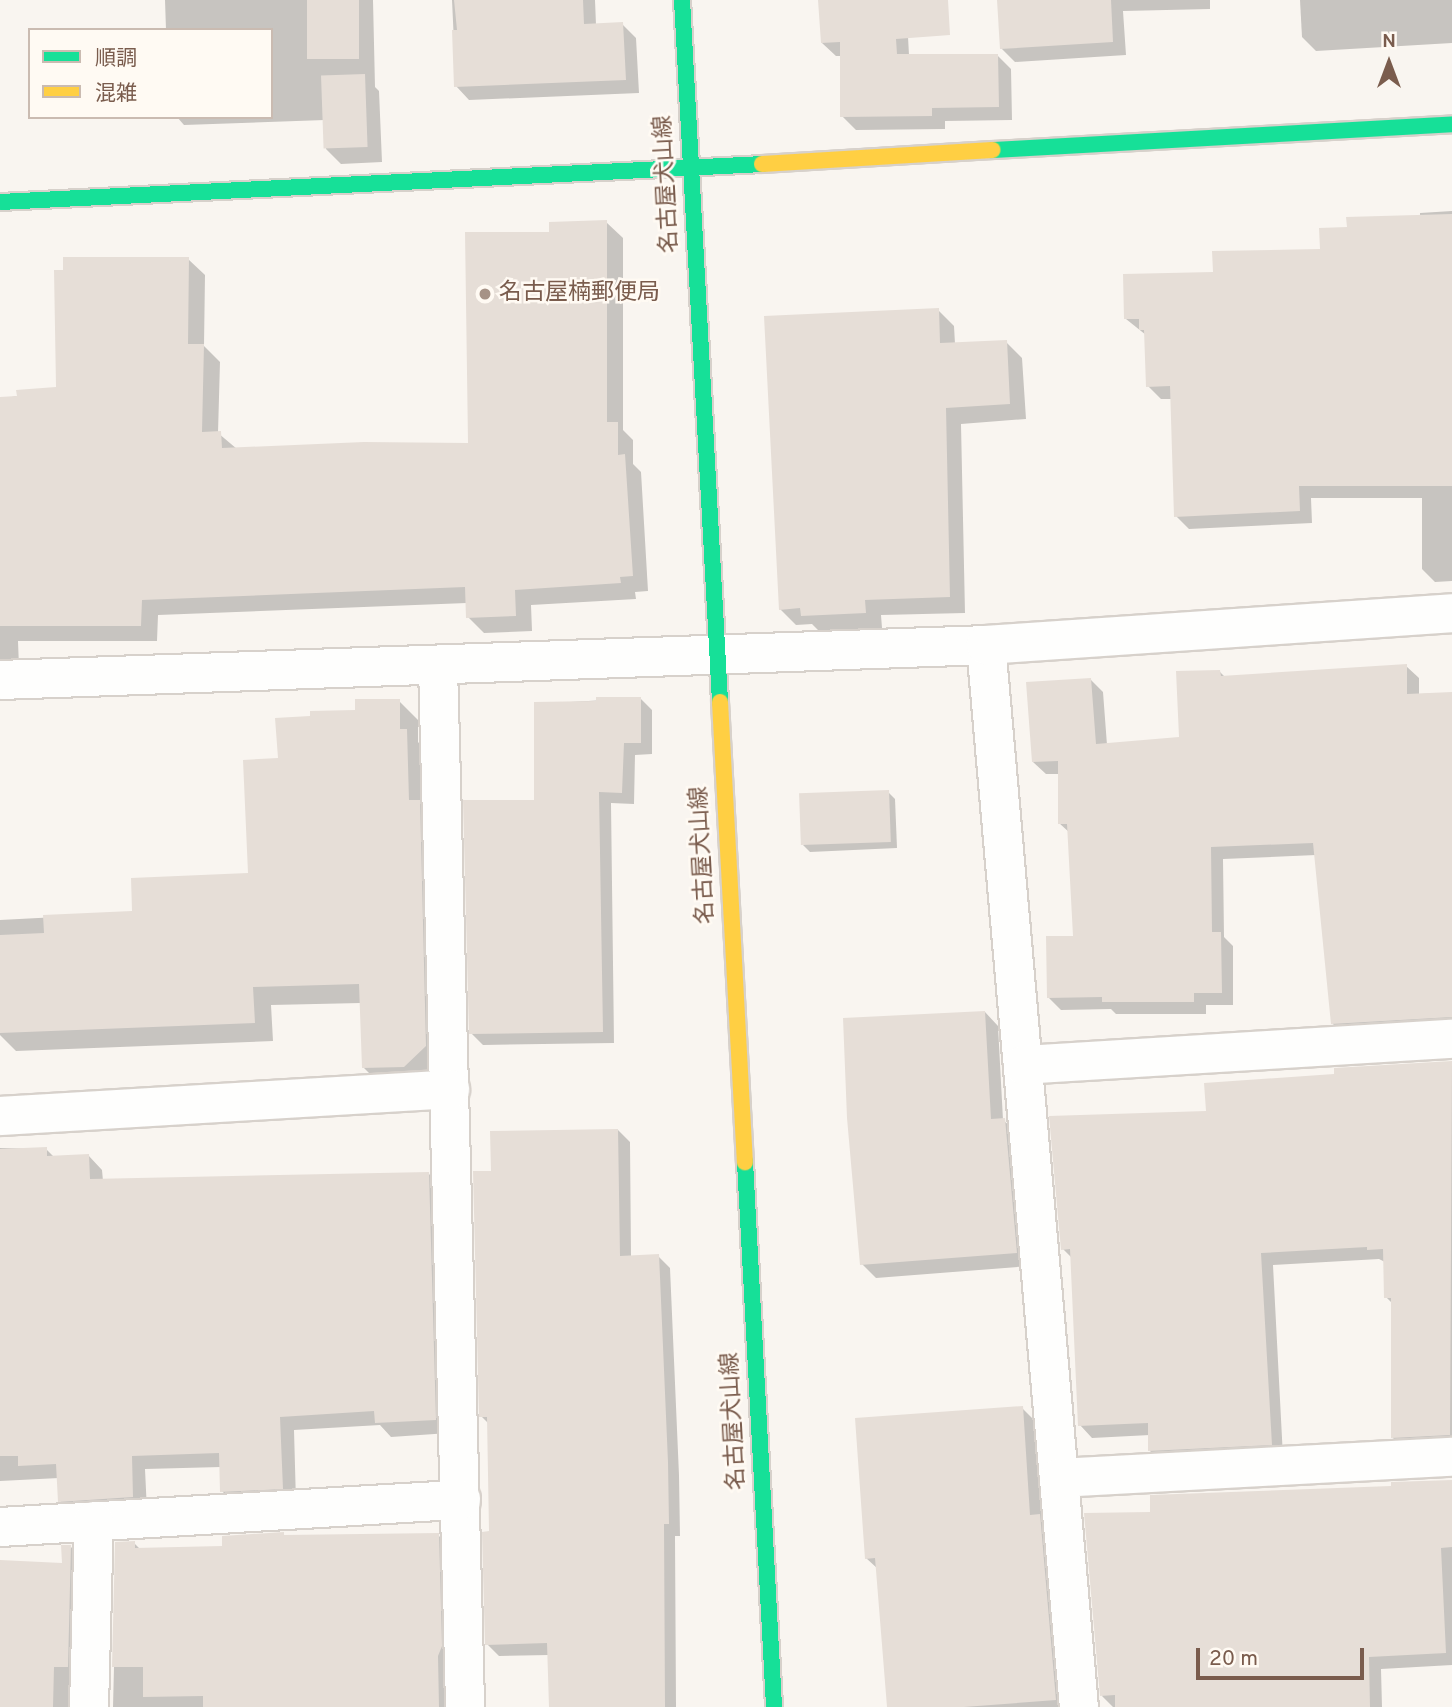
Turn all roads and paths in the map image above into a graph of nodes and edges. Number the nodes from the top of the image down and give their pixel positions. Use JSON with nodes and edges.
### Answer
{"nodes":[{"id":1,"x":682,"y":0,"type":"edge"},
{"id":2,"x":1452,"y":124,"type":"edge"},
{"id":3,"x":690,"y":168,"type":"junction"},
{"id":4,"x":0,"y":202,"type":"edge"},
{"id":5,"x":1452,"y":613,"type":"edge"},
{"id":6,"x":986,"y":645,"type":"junction"},
{"id":7,"x":715,"y":653,"type":"junction"},
{"id":8,"x":438,"y":666,"type":"junction"},
{"id":9,"x":0,"y":680,"type":"edge"},
{"id":10,"x":1452,"y":1039,"type":"edge"},
{"id":11,"x":1023,"y":1065,"type":"junction"},
{"id":12,"x":450,"y":1089,"type":"junction"},
{"id":13,"x":0,"y":1116,"type":"edge"},
{"id":14,"x":1452,"y":1457,"type":"edge"},
{"id":15,"x":1059,"y":1478,"type":"junction"},
{"id":16,"x":461,"y":1500,"type":"junction"},
{"id":17,"x":94,"y":1521,"type":"junction"},
{"id":18,"x":0,"y":1527,"type":"edge"},
{"id":19,"x":89,"y":1707,"type":"edge"},
{"id":20,"x":465,"y":1707,"type":"edge"},
{"id":21,"x":774,"y":1707,"type":"edge"},
{"id":22,"x":1079,"y":1707,"type":"edge"}],
"edges":[{"from":1,"to":3,"type":"main road","name":"名古屋犬山線"},
{"from":2,"to":3,"type":"main road"},
{"from":3,"to":4,"type":"main road"},
{"from":3,"to":7,"type":"main road","name":"名古屋犬山線"},
{"from":5,"to":6,"type":"street"},
{"from":6,"to":7,"type":"street"},
{"from":6,"to":11,"type":"street"},
{"from":7,"to":8,"type":"street"},
{"from":7,"to":21,"type":"main road","name":"名古屋犬山線"},
{"from":8,"to":9,"type":"street"},
{"from":8,"to":12,"type":"street"},
{"from":10,"to":11,"type":"street"},
{"from":11,"to":15,"type":"street"},
{"from":12,"to":13,"type":"street"},
{"from":12,"to":16,"type":"street"},
{"from":14,"to":15,"type":"street"},
{"from":15,"to":22,"type":"street"},
{"from":16,"to":17,"type":"street"},
{"from":16,"to":20,"type":"street"},
{"from":17,"to":18,"type":"street"},
{"from":17,"to":19,"type":"street"}]}
